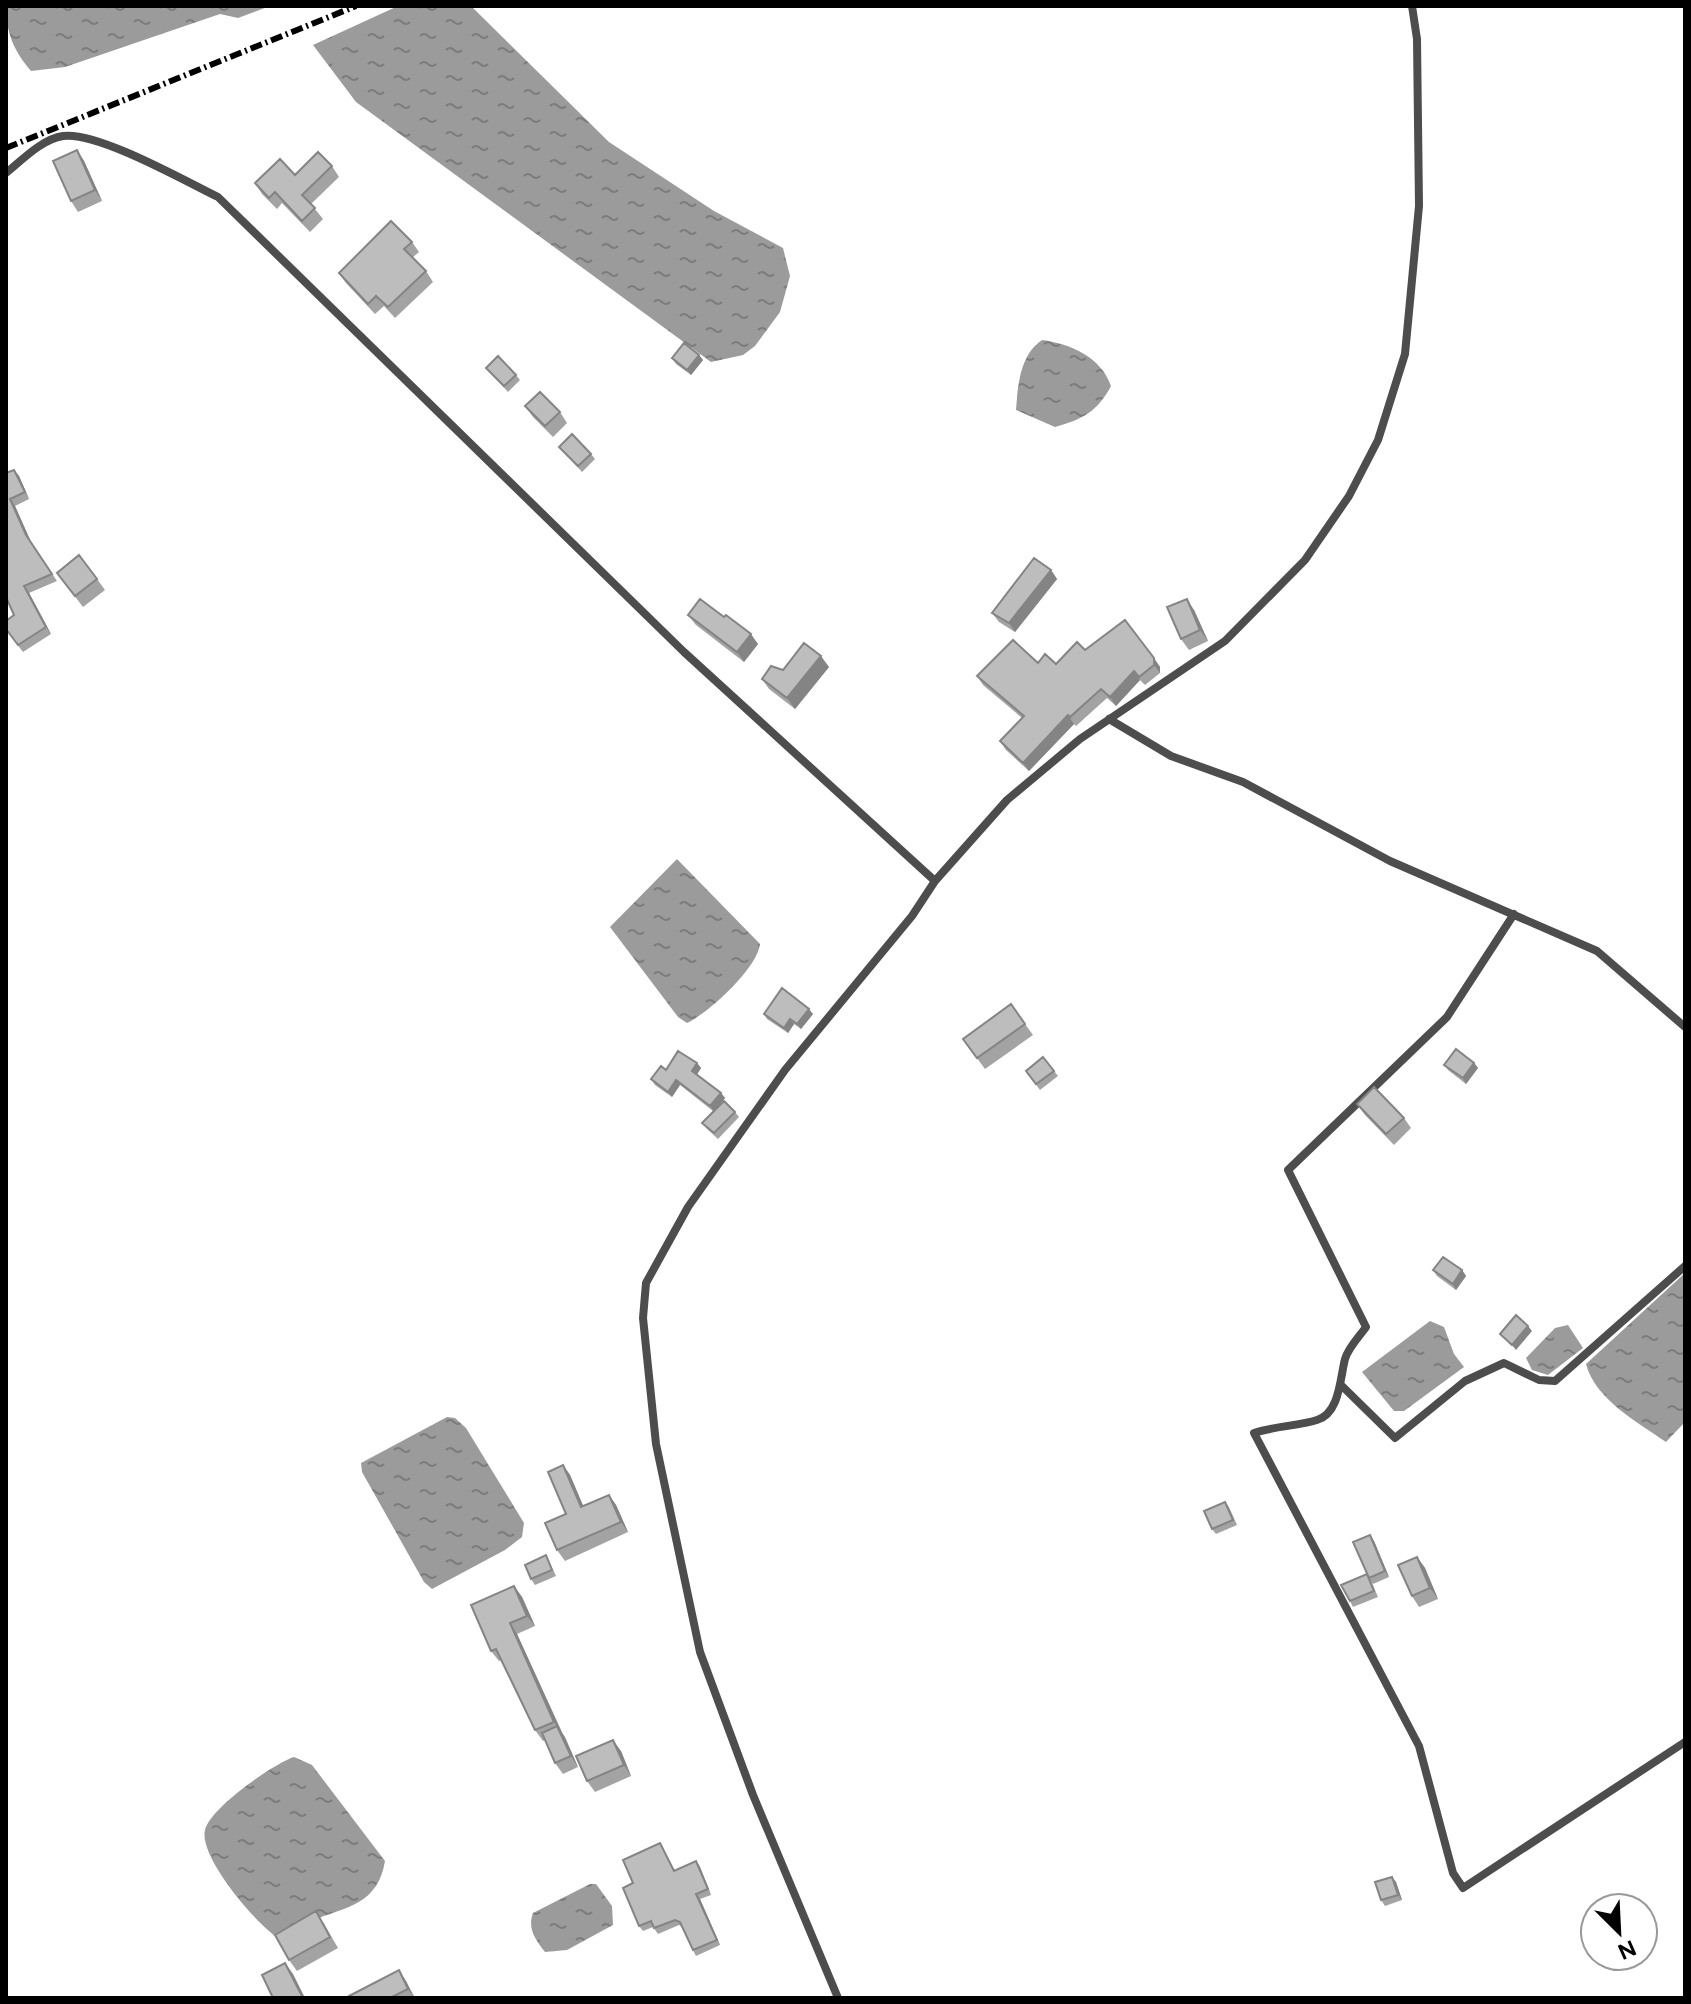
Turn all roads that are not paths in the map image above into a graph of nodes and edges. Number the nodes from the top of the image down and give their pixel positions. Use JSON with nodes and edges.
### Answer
{"nodes":[{"id":1,"x":1412,"y":6,"type":"edge"},
{"id":2,"x":6,"y":173,"type":"edge"},
{"id":3,"x":1109,"y":719,"type":"junction"},
{"id":4,"x":935,"y":881,"type":"junction"},
{"id":5,"x":1514,"y":914,"type":"junction"},
{"id":6,"x":1685,"y":1027,"type":"edge"},
{"id":7,"x":1685,"y":1266,"type":"edge"},
{"id":8,"x":1341,"y":1385,"type":"junction"},
{"id":9,"x":1685,"y":1742,"type":"edge"},
{"id":10,"x":838,"y":1998,"type":"edge"}],
"edges":[{"from":1,"to":3,"type":"street"},
{"from":2,"to":4,"type":"street"},
{"from":3,"to":4,"type":"street"},
{"from":3,"to":5,"type":"street"},
{"from":4,"to":10,"type":"street"},
{"from":5,"to":6,"type":"street"},
{"from":5,"to":8,"type":"street"},
{"from":7,"to":8,"type":"street"},
{"from":8,"to":9,"type":"street"}]}
